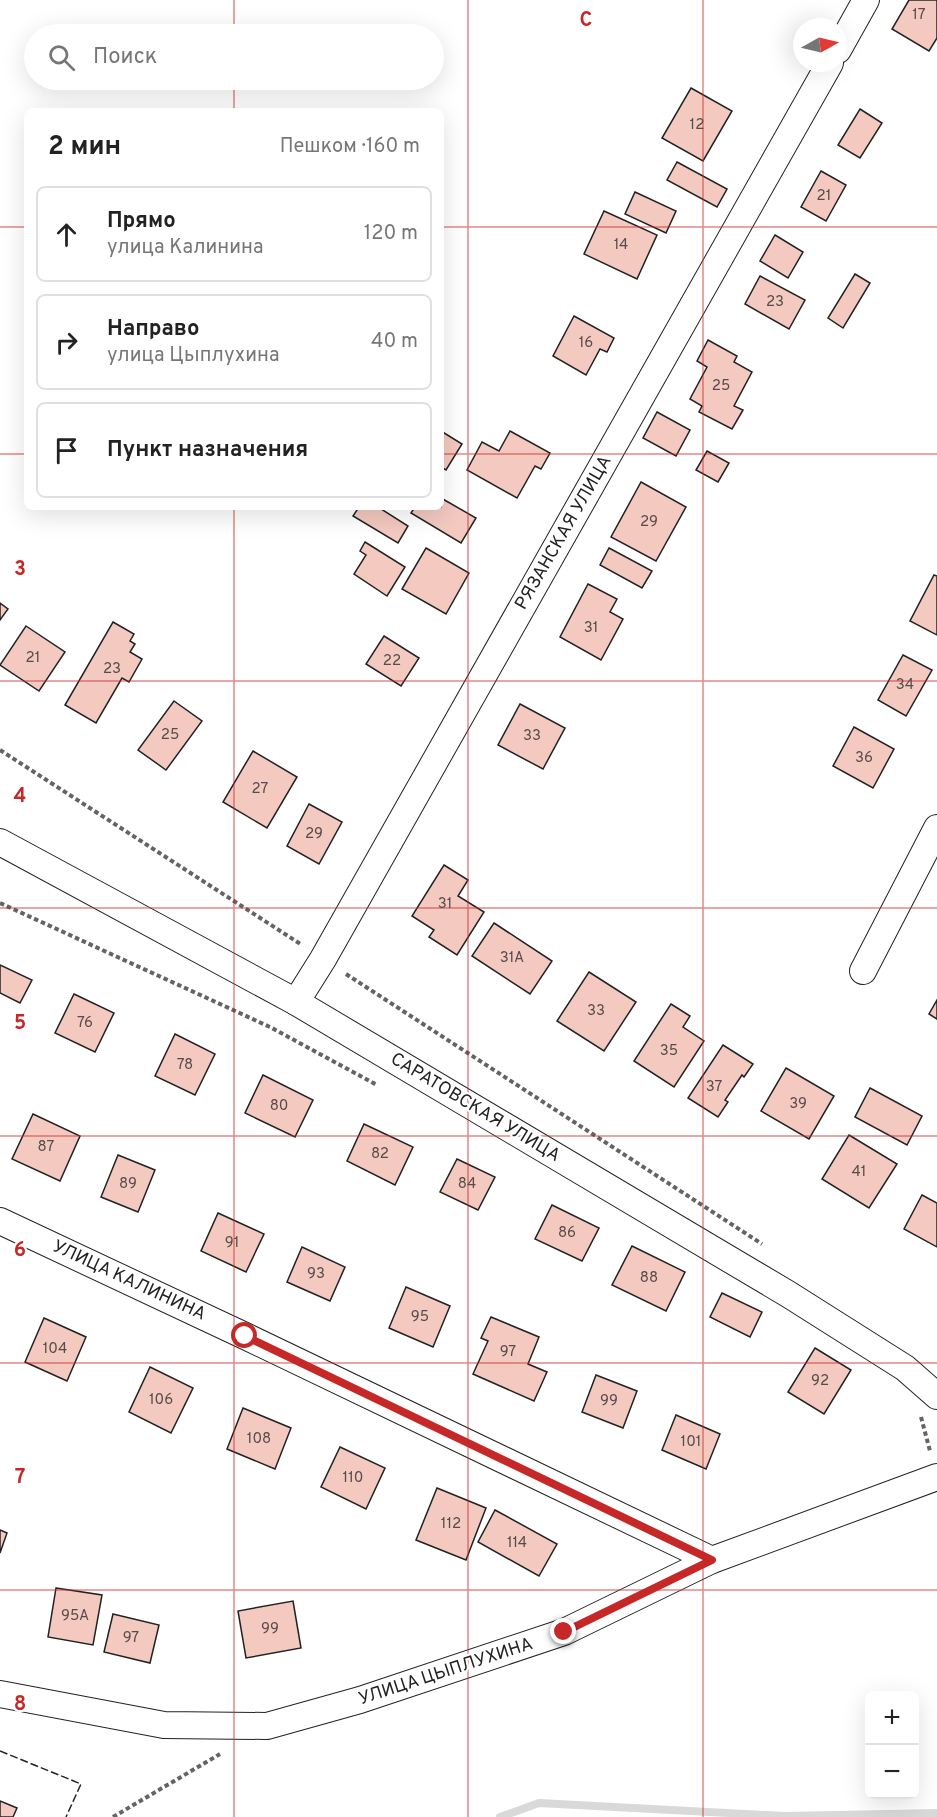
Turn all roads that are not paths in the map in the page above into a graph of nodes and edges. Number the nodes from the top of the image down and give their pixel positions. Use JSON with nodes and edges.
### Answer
{"nodes":[{"id":1,"x":866,"y":0,"type":"edge"},
{"id":2,"x":847,"y":34,"type":"edge"},
{"id":3,"x":825,"y":72,"type":"edge"},
{"id":4,"x":937,"y":828,"type":"edge"},
{"id":5,"x":0,"y":842,"type":"edge"},
{"id":6,"x":863,"y":971,"type":"dead end"},
{"id":7,"x":296,"y":1002,"type":"junction"},
{"id":8,"x":0,"y":1221,"type":"edge"},
{"id":9,"x":937,"y":1395,"type":"edge"},
{"id":10,"x":937,"y":1477,"type":"edge"},
{"id":11,"x":712,"y":1560,"type":"junction"},
{"id":12,"x":0,"y":1694,"type":"edge"}],
"edges":[{"from":1,"to":2,"type":"street"},
{"from":3,"to":7,"type":"street","name":"РЯЗАНСКАЯ УЛИЦА"},
{"from":4,"to":6,"type":"street"},
{"from":5,"to":7,"type":"street","name":"САРАТОВСКАЯ УЛИЦА"},
{"from":7,"to":9,"type":"street","name":"САРАТОВСКАЯ УЛИЦА"},
{"from":8,"to":11,"type":"street","name":"УЛИЦА КАЛИНИНА"},
{"from":10,"to":11,"type":"street","name":"УЛИЦА ЦЫПЛУХИНА"},
{"from":11,"to":12,"type":"street","name":"УЛИЦА ЦЫПЛУХИНА"}]}
